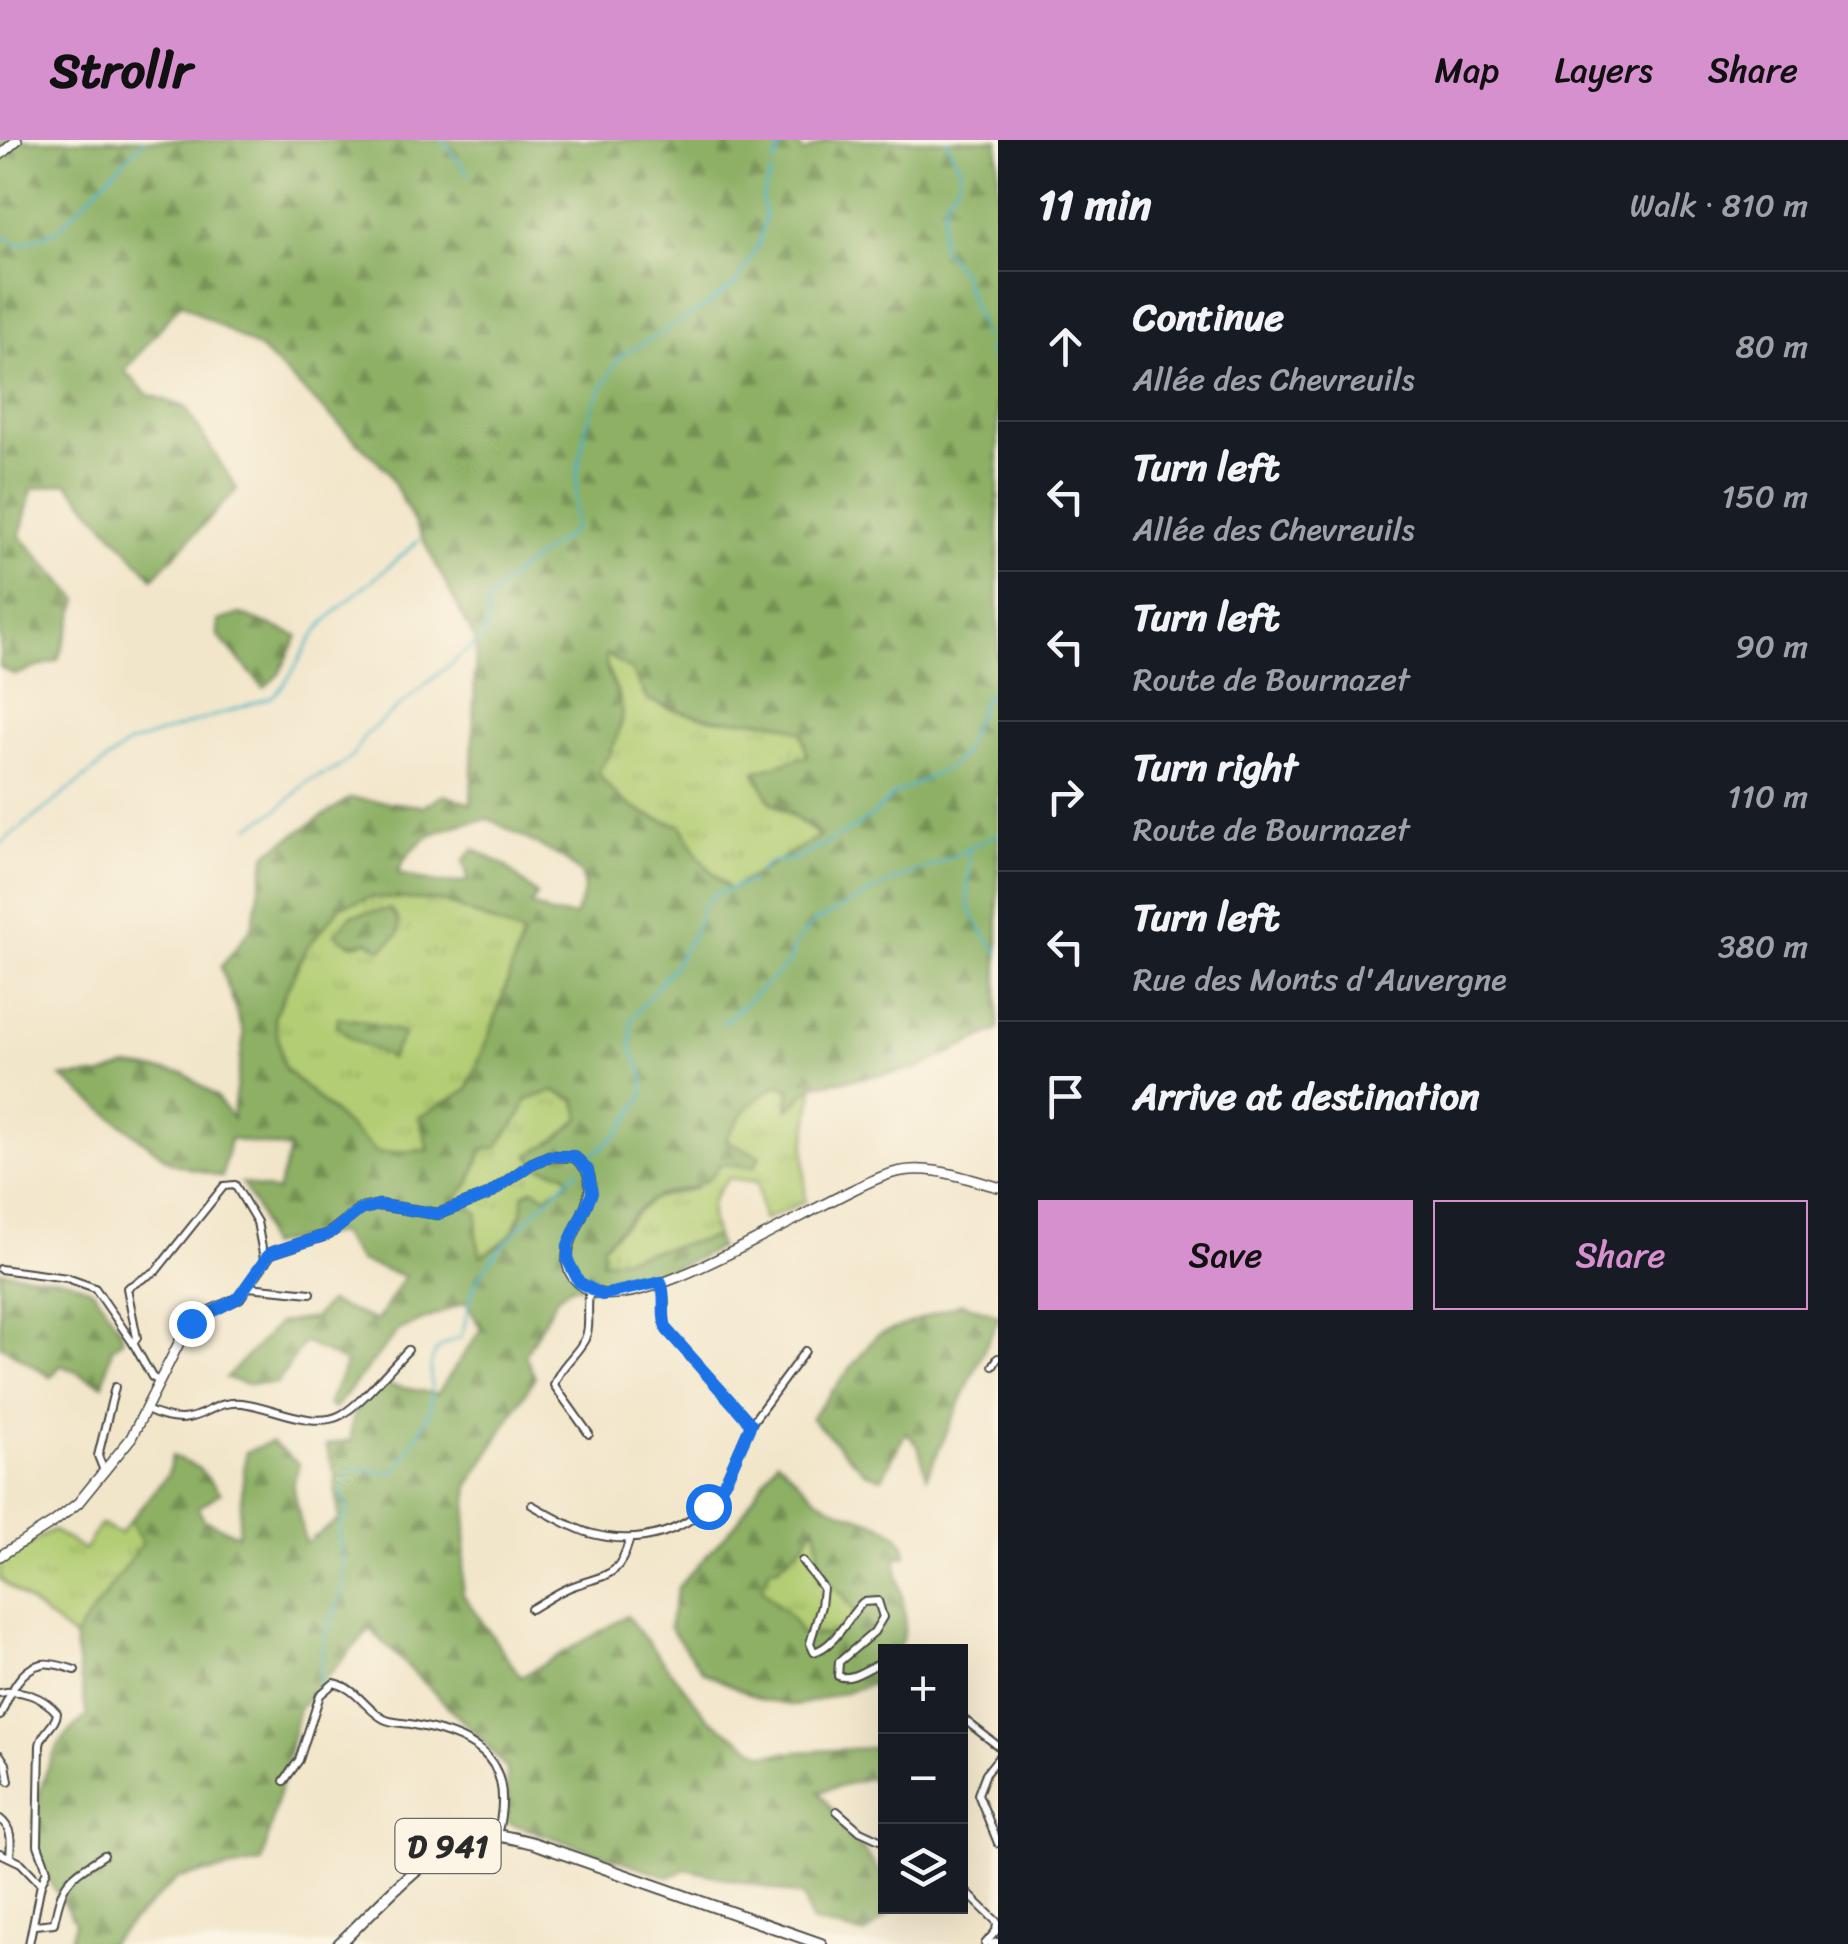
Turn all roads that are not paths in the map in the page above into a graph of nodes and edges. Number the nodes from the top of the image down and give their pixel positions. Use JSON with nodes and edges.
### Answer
{"nodes":[{"id":1,"x":17,"y":140,"type":"edge"},
{"id":2,"x":0,"y":155,"type":"edge"},
{"id":3,"x":998,"y":1187,"type":"edge"},
{"id":4,"x":264,"y":1258,"type":"junction"},
{"id":5,"x":0,"y":1269,"type":"edge"},
{"id":6,"x":661,"y":1282,"type":"junction"},
{"id":7,"x":248,"y":1287,"type":"junction"},
{"id":8,"x":590,"y":1291,"type":"junction"},
{"id":9,"x":311,"y":1293,"type":"dead end"},
{"id":10,"x":133,"y":1342,"type":"junction"},
{"id":11,"x":408,"y":1350,"type":"dead end"},
{"id":12,"x":805,"y":1350,"type":"dead end"},
{"id":13,"x":998,"y":1358,"type":"edge"},
{"id":14,"x":992,"y":1366,"type":"dead end"},
{"id":15,"x":160,"y":1382,"type":"junction"},
{"id":16,"x":115,"y":1387,"type":"dead end"},
{"id":17,"x":146,"y":1410,"type":"junction"},
{"id":18,"x":751,"y":1424,"type":"junction"},
{"id":19,"x":589,"y":1434,"type":"dead end"},
{"id":20,"x":104,"y":1472,"type":"junction"},
{"id":21,"x":532,"y":1505,"type":"dead end"},
{"id":22,"x":629,"y":1540,"type":"junction"},
{"id":23,"x":0,"y":1556,"type":"edge"},
{"id":24,"x":802,"y":1561,"type":"dead end"},
{"id":25,"x":532,"y":1609,"type":"dead end"},
{"id":26,"x":878,"y":1665,"type":"edge"},
{"id":27,"x":76,"y":1670,"type":"dead end"},
{"id":28,"x":10,"y":1690,"type":"junction"},
{"id":29,"x":0,"y":1694,"type":"edge"},
{"id":30,"x":0,"y":1716,"type":"edge"},
{"id":31,"x":968,"y":1723,"type":"edge"},
{"id":32,"x":998,"y":1746,"type":"edge"},
{"id":33,"x":0,"y":1755,"type":"edge"},
{"id":34,"x":998,"y":1758,"type":"edge"},
{"id":35,"x":9,"y":1781,"type":"dead end"},
{"id":36,"x":284,"y":1781,"type":"dead end"},
{"id":37,"x":837,"y":1811,"type":"dead end"},
{"id":38,"x":0,"y":1819,"type":"edge"},
{"id":39,"x":498,"y":1835,"type":"junction"},
{"id":40,"x":878,"y":1839,"type":"edge"},
{"id":41,"x":998,"y":1842,"type":"edge"},
{"id":42,"x":0,"y":1853,"type":"edge"},
{"id":43,"x":104,"y":1855,"type":"dead end"},
{"id":44,"x":10,"y":1858,"type":"junction"},
{"id":45,"x":41,"y":1884,"type":"junction"},
{"id":46,"x":968,"y":1895,"type":"edge"},
{"id":47,"x":35,"y":1925,"type":"junction"},
{"id":48,"x":991,"y":1943,"type":"edge"},
{"id":49,"x":30,"y":1944,"type":"edge"},
{"id":50,"x":339,"y":1944,"type":"edge"},
{"id":51,"x":822,"y":1944,"type":"edge"}],
"edges":[{"from":1,"to":2,"type":"street"},
{"from":3,"to":6,"type":"street"},
{"from":4,"to":7,"type":"street"},
{"from":4,"to":8,"type":"street"},
{"from":4,"to":10,"type":"street"},
{"from":5,"to":10,"type":"street"},
{"from":6,"to":8,"type":"street"},
{"from":6,"to":18,"type":"street"},
{"from":7,"to":9,"type":"street"},
{"from":7,"to":15,"type":"street"},
{"from":8,"to":19,"type":"street"},
{"from":10,"to":15,"type":"street"},
{"from":11,"to":17,"type":"street"},
{"from":12,"to":18,"type":"street"},
{"from":13,"to":14,"type":"street"},
{"from":15,"to":17,"type":"street"},
{"from":16,"to":20,"type":"street"},
{"from":17,"to":20,"type":"street"},
{"from":18,"to":22,"type":"street"},
{"from":20,"to":23,"type":"street"},
{"from":21,"to":22,"type":"street"},
{"from":22,"to":25,"type":"street"},
{"from":24,"to":26,"type":"street"},
{"from":27,"to":28,"type":"street"},
{"from":28,"to":29,"type":"street"},
{"from":28,"to":30,"type":"street"},
{"from":28,"to":45,"type":"street"},
{"from":31,"to":32,"type":"street"},
{"from":33,"to":35,"type":"street"},
{"from":34,"to":41,"type":"street"},
{"from":36,"to":39,"type":"street"},
{"from":37,"to":40,"type":"street"},
{"from":38,"to":44,"type":"street"},
{"from":39,"to":50,"type":"main road","number":"D 941"},
{"from":39,"to":51,"type":"main road","number":"D 941"},
{"from":42,"to":44,"type":"street"},
{"from":43,"to":47,"type":"street"},
{"from":44,"to":45,"type":"street"},
{"from":45,"to":47,"type":"street"},
{"from":46,"to":48,"type":"street"},
{"from":47,"to":49,"type":"street"}]}
